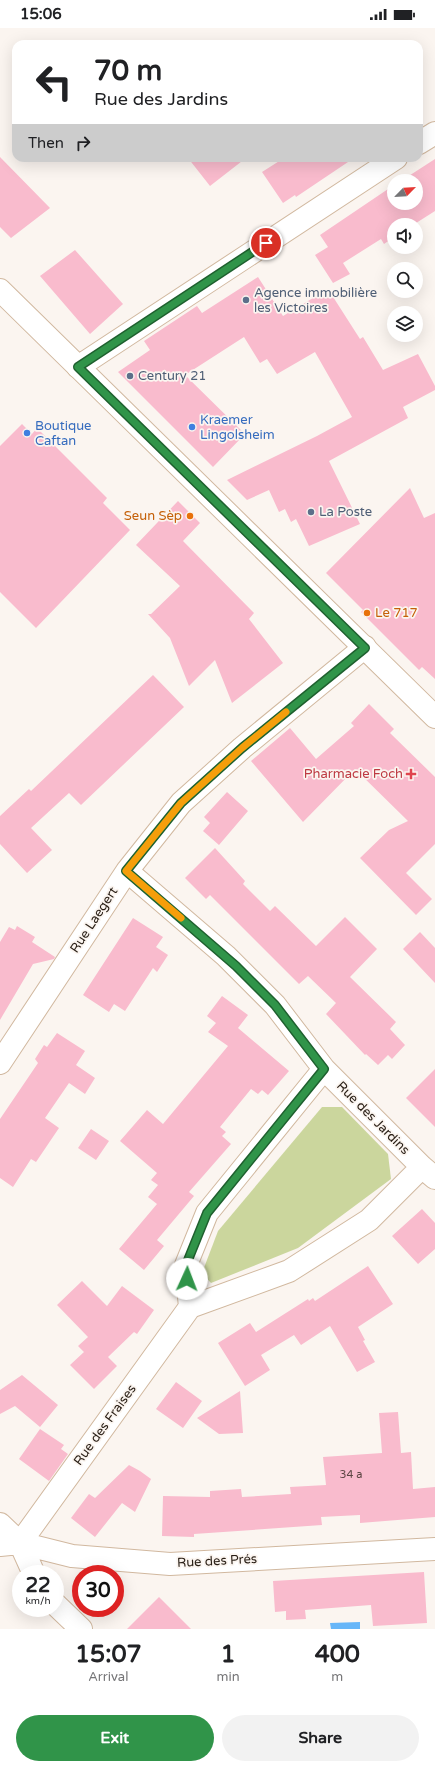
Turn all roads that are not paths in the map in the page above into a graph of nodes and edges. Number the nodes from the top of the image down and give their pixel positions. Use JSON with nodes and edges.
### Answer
{"nodes":[{"id":1,"x":435,"y":133,"type":"edge"},
{"id":2,"x":423,"y":140,"type":"edge"},
{"id":3,"x":390,"y":162,"type":"edge"},
{"id":4,"x":0,"y":290,"type":"edge"},
{"id":5,"x":78,"y":367,"type":"junction"},
{"id":6,"x":365,"y":648,"type":"junction"},
{"id":7,"x":431,"y":709,"type":"edge"},
{"id":8,"x":126,"y":871,"type":"junction"},
{"id":9,"x":0,"y":1063,"type":"edge"},
{"id":10,"x":324,"y":1069,"type":"junction"},
{"id":11,"x":429,"y":1172,"type":"edge"},
{"id":12,"x":190,"y":1307,"type":"junction"},
{"id":13,"x":0,"y":1524,"type":"edge"},
{"id":14,"x":10,"y":1544,"type":"edge"},
{"id":15,"x":435,"y":1549,"type":"edge"},
{"id":16,"x":27,"y":1565,"type":"edge"},
{"id":17,"x":64,"y":1615,"type":"edge"},
{"id":18,"x":73,"y":1626,"type":"edge"}],
"edges":[{"from":1,"to":2,"type":"street"},
{"from":3,"to":5,"type":"street"},
{"from":4,"to":5,"type":"street"},
{"from":5,"to":6,"type":"street"},
{"from":6,"to":7,"type":"street"},
{"from":6,"to":8,"type":"street","name":"Rue Laegert"},
{"from":8,"to":9,"type":"street","name":"Rue Laegert"},
{"from":8,"to":10,"type":"street","name":"Rue des Jardins"},
{"from":10,"to":11,"type":"street","name":"Rue des Jardins"},
{"from":10,"to":12,"type":"street"},
{"from":11,"to":12,"type":"street"},
{"from":12,"to":14,"type":"street","name":"Rue des Fraises"},
{"from":13,"to":14,"type":"street"},
{"from":14,"to":15,"type":"street","name":"Rue des Prés"},
{"from":14,"to":16,"type":"street"},
{"from":17,"to":18,"type":"street"}]}
